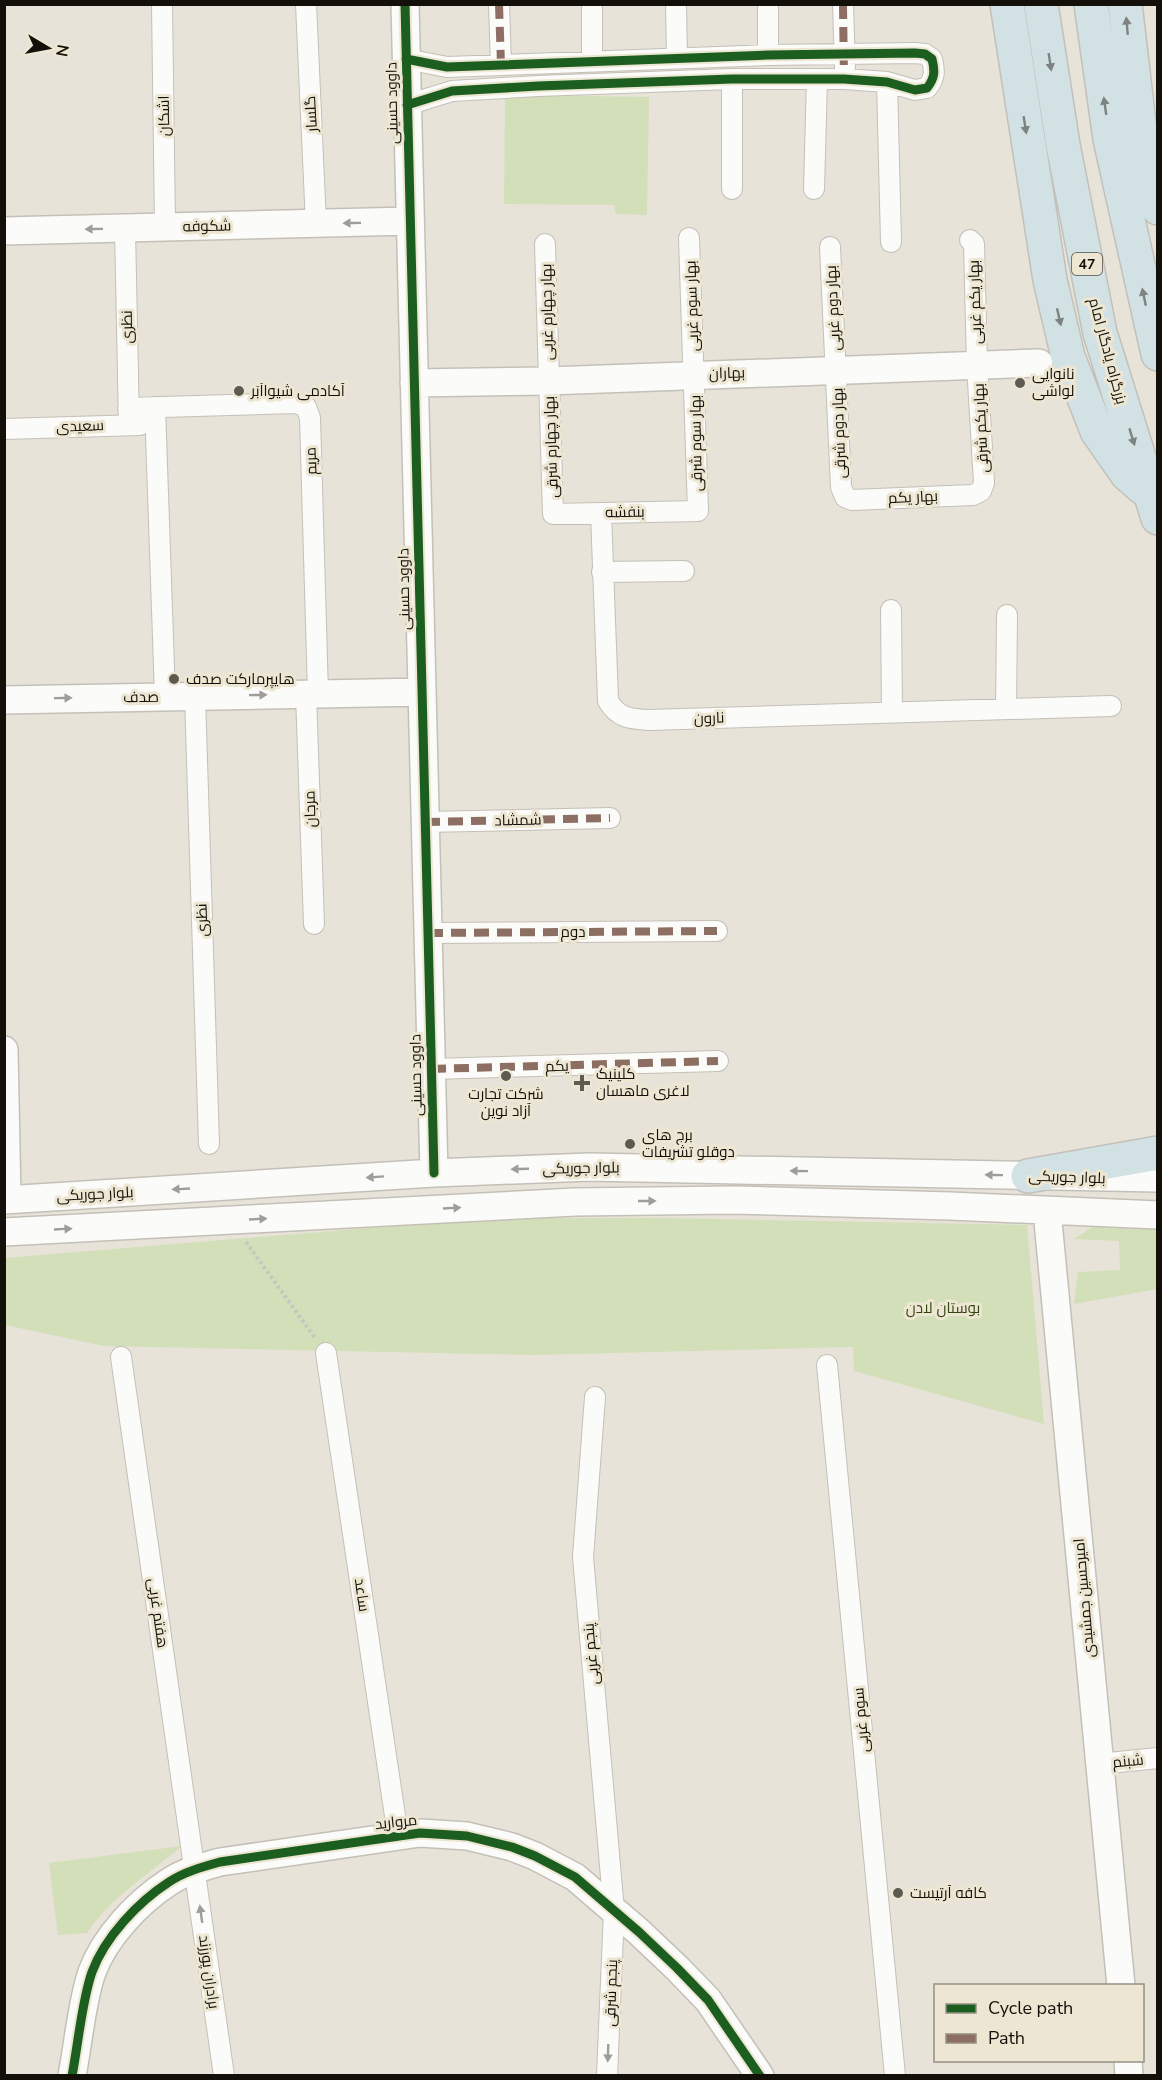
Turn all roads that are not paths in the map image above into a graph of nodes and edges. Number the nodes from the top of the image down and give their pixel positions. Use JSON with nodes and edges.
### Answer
{"nodes":[{"id":1,"x":162,"y":4,"type":"edge"},
{"id":2,"x":306,"y":4,"type":"edge"},
{"id":3,"x":405,"y":4,"type":"edge"},
{"id":4,"x":499,"y":4,"type":"edge"},
{"id":5,"x":592,"y":4,"type":"edge"},
{"id":6,"x":676,"y":4,"type":"edge"},
{"id":7,"x":768,"y":4,"type":"edge"},
{"id":8,"x":843,"y":4,"type":"edge"},
{"id":9,"x":1006,"y":4,"type":"edge"},
{"id":10,"x":1041,"y":4,"type":"edge"},
{"id":11,"x":1091,"y":4,"type":"edge"},
{"id":12,"x":1125,"y":4,"type":"edge"},
{"id":13,"x":845,"y":54,"type":"junction"},
{"id":14,"x":768,"y":55,"type":"junction"},
{"id":15,"x":677,"y":58,"type":"junction"},
{"id":16,"x":406,"y":59,"type":"junction"},
{"id":17,"x":592,"y":61,"type":"junction"},
{"id":18,"x":501,"y":65,"type":"junction"},
{"id":19,"x":732,"y":79,"type":"junction"},
{"id":20,"x":817,"y":79,"type":"junction"},
{"id":21,"x":844,"y":79,"type":"junction"},
{"id":22,"x":887,"y":82,"type":"junction"},
{"id":23,"x":408,"y":105,"type":"junction"},
{"id":24,"x":732,"y":189,"type":"dead end"},
{"id":25,"x":814,"y":189,"type":"dead end"},
{"id":26,"x":1158,"y":208,"type":"edge"},
{"id":27,"x":410,"y":221,"type":"junction"},
{"id":28,"x":316,"y":224,"type":"junction"},
{"id":29,"x":165,"y":227,"type":"junction"},
{"id":30,"x":125,"y":228,"type":"junction"},
{"id":31,"x":4,"y":231,"type":"edge"},
{"id":32,"x":690,"y":238,"type":"dead end"},
{"id":33,"x":970,"y":240,"type":"dead end"},
{"id":34,"x":891,"y":242,"type":"dead end"},
{"id":35,"x":545,"y":244,"type":"dead end"},
{"id":36,"x":830,"y":247,"type":"dead end"},
{"id":37,"x":1158,"y":354,"type":"edge"},
{"id":38,"x":1039,"y":363,"type":"dead end"},
{"id":39,"x":977,"y":365,"type":"junction"},
{"id":40,"x":836,"y":369,"type":"junction"},
{"id":41,"x":694,"y":374,"type":"junction"},
{"id":42,"x":549,"y":381,"type":"junction"},
{"id":43,"x":414,"y":383,"type":"junction"},
{"id":44,"x":129,"y":416,"type":"junction"},
{"id":45,"x":156,"y":416,"type":"junction"},
{"id":46,"x":4,"y":429,"type":"edge"},
{"id":47,"x":981,"y":491,"type":"joint"},
{"id":48,"x":845,"y":497,"type":"joint"},
{"id":49,"x":1154,"y":506,"type":"edge"},
{"id":50,"x":698,"y":511,"type":"joint"},
{"id":51,"x":601,"y":513,"type":"junction"},
{"id":52,"x":553,"y":514,"type":"joint"},
{"id":53,"x":602,"y":572,"type":"junction"},
{"id":54,"x":684,"y":572,"type":"dead end"},
{"id":55,"x":891,"y":610,"type":"dead end"},
{"id":56,"x":1007,"y":615,"type":"dead end"},
{"id":57,"x":422,"y":692,"type":"junction"},
{"id":58,"x":312,"y":694,"type":"junction"},
{"id":59,"x":165,"y":696,"type":"junction"},
{"id":60,"x":195,"y":696,"type":"junction"},
{"id":61,"x":4,"y":699,"type":"edge"},
{"id":62,"x":1111,"y":706,"type":"dead end"},
{"id":63,"x":1006,"y":709,"type":"junction"},
{"id":64,"x":892,"y":714,"type":"junction"},
{"id":65,"x":610,"y":818,"type":"dead end"},
{"id":66,"x":425,"y":822,"type":"junction"},
{"id":67,"x":314,"y":924,"type":"dead end"},
{"id":68,"x":717,"y":931,"type":"dead end"},
{"id":69,"x":428,"y":933,"type":"junction"},
{"id":70,"x":4,"y":1050,"type":"edge"},
{"id":71,"x":718,"y":1062,"type":"dead end"},
{"id":72,"x":431,"y":1069,"type":"junction"},
{"id":73,"x":209,"y":1144,"type":"dead end"},
{"id":74,"x":1158,"y":1154,"type":"edge"},
{"id":75,"x":590,"y":1167,"type":"junction"},
{"id":76,"x":434,"y":1173,"type":"junction"},
{"id":77,"x":1028,"y":1176,"type":"junction"},
{"id":78,"x":1158,"y":1178,"type":"edge"},
{"id":79,"x":6,"y":1200,"type":"edge"},
{"id":80,"x":575,"y":1202,"type":"junction"},
{"id":81,"x":1047,"y":1211,"type":"junction"},
{"id":82,"x":1158,"y":1215,"type":"edge"},
{"id":83,"x":4,"y":1232,"type":"edge"},
{"id":84,"x":326,"y":1353,"type":"road end"},
{"id":85,"x":121,"y":1357,"type":"dead end"},
{"id":86,"x":827,"y":1365,"type":"dead end"},
{"id":87,"x":595,"y":1397,"type":"dead end"},
{"id":88,"x":1158,"y":1758,"type":"edge"},
{"id":89,"x":1100,"y":1764,"type":"junction"},
{"id":90,"x":398,"y":1836,"type":"junction"},
{"id":91,"x":195,"y":1869,"type":"junction"},
{"id":92,"x":614,"y":1911,"type":"junction"},
{"id":93,"x":1120,"y":1984,"type":"edge"},
{"id":94,"x":72,"y":2076,"type":"edge"},
{"id":95,"x":224,"y":2076,"type":"edge"},
{"id":96,"x":607,"y":2076,"type":"edge"},
{"id":97,"x":760,"y":2076,"type":"edge"},
{"id":98,"x":895,"y":2076,"type":"edge"}],
"edges":[{"from":1,"to":29,"type":"street","name":"اشکان"},
{"from":2,"to":28,"type":"street","name":"گلسار"},
{"from":3,"to":16,"type":"street","name":"داوود حسینی"},
{"from":4,"to":18,"type":"street"},
{"from":5,"to":17,"type":"street"},
{"from":6,"to":15,"type":"street"},
{"from":7,"to":14,"type":"street"},
{"from":8,"to":13,"type":"street"},
{"from":9,"to":49,"type":"highway","one_way":true},
{"from":10,"to":49,"type":"highway","name":"بزرگراه یادگار امام","number":"47","one_way":true},
{"from":37,"to":11,"type":"highway","one_way":true},
{"from":26,"to":12,"type":"highway","one_way":true},
{"from":13,"to":14,"type":"street"},
{"from":13,"to":21,"type":"street"},
{"from":13,"to":22,"type":"street"},
{"from":14,"to":15,"type":"street"},
{"from":15,"to":17,"type":"street"},
{"from":16,"to":18,"type":"street"},
{"from":16,"to":23,"type":"street","name":"داوود حسینی"},
{"from":17,"to":18,"type":"street"},
{"from":19,"to":20,"type":"street"},
{"from":19,"to":23,"type":"street"},
{"from":19,"to":24,"type":"street"},
{"from":20,"to":21,"type":"street"},
{"from":20,"to":25,"type":"street"},
{"from":21,"to":22,"type":"street"},
{"from":22,"to":34,"type":"street"},
{"from":23,"to":27,"type":"street","name":"داوود حسینی"},
{"from":27,"to":28,"type":"street","name":"شکوفه","one_way":true},
{"from":27,"to":43,"type":"street","name":"داوود حسینی"},
{"from":28,"to":29,"type":"street","name":"شکوفه"},
{"from":29,"to":30,"type":"street","name":"شکوفه"},
{"from":30,"to":31,"type":"street","name":"شکوفه","one_way":true},
{"from":30,"to":44,"type":"street","name":"نظری"},
{"from":32,"to":41,"type":"street","name":"بهار سوم غربی"},
{"from":33,"to":39,"type":"street","name":"بهار یکم غربی"},
{"from":35,"to":42,"type":"street","name":"بهار چهارم غربی"},
{"from":36,"to":40,"type":"street","name":"بهار دوم غربی"},
{"from":38,"to":39,"type":"street","name":"بهاران"},
{"from":39,"to":40,"type":"street","name":"بهاران"},
{"from":39,"to":47,"type":"street","name":"بهار یکم شرقی"},
{"from":40,"to":41,"type":"street","name":"بهاران"},
{"from":40,"to":48,"type":"street","name":"بهار دوم شرقی"},
{"from":41,"to":42,"type":"street","name":"بهاران"},
{"from":41,"to":50,"type":"street","name":"بهار سوم شرقی"},
{"from":42,"to":43,"type":"street","name":"بهاران"},
{"from":42,"to":52,"type":"street","name":"بهار چهارم شرقی"},
{"from":43,"to":57,"type":"street","name":"داوود حسینی"},
{"from":44,"to":45,"type":"street","name":"سعیدی"},
{"from":44,"to":46,"type":"street","name":"سعیدی"},
{"from":45,"to":58,"type":"street","name":"مریم"},
{"from":45,"to":59,"type":"street"},
{"from":47,"to":48,"type":"street","name":"بهار یکم"},
{"from":50,"to":51,"type":"street","name":"بنفشه"},
{"from":51,"to":52,"type":"street","name":"بنفشه"},
{"from":51,"to":53,"type":"street","name":"نارون"},
{"from":53,"to":54,"type":"street"},
{"from":53,"to":64,"type":"street","name":"نارون"},
{"from":55,"to":64,"type":"street"},
{"from":56,"to":63,"type":"street"},
{"from":57,"to":58,"type":"street","name":"صدف"},
{"from":57,"to":66,"type":"street","name":"داوود حسینی"},
{"from":60,"to":58,"type":"street","name":"صدف","one_way":true},
{"from":58,"to":67,"type":"street","name":"مرجان"},
{"from":59,"to":60,"type":"street","name":"صدف"},
{"from":61,"to":59,"type":"street","name":"صدف","one_way":true},
{"from":60,"to":73,"type":"street","name":"نظری"},
{"from":62,"to":63,"type":"street","name":"نارون"},
{"from":63,"to":64,"type":"street","name":"نارون"},
{"from":65,"to":66,"type":"street","name":"شمشاد"},
{"from":66,"to":69,"type":"street","name":"داوود حسینی"},
{"from":68,"to":69,"type":"street","name":"دوم"},
{"from":69,"to":72,"type":"street","name":"داوود حسینی"},
{"from":70,"to":79,"type":"street"},
{"from":71,"to":72,"type":"street","name":"یکم"},
{"from":72,"to":76,"type":"street","name":"داوود حسینی"},
{"from":74,"to":77,"type":"highway"},
{"from":75,"to":76,"type":"street","name":"بلوار جوریکی","one_way":true},
{"from":77,"to":75,"type":"street","name":"بلوار جوریکی","one_way":true},
{"from":75,"to":80,"type":"street"},
{"from":76,"to":79,"type":"street","name":"بلوار جوریکی","one_way":true},
{"from":77,"to":78,"type":"street","name":"بلوار جوریکی"},
{"from":80,"to":81,"type":"street","one_way":true},
{"from":83,"to":80,"type":"street","one_way":true},
{"from":81,"to":82,"type":"street"},
{"from":81,"to":89,"type":"street","name":"امیرحسین جمشیدی"},
{"from":84,"to":90,"type":"street","name":"ساعد"},
{"from":85,"to":91,"type":"street","name":"هفتم غربی"},
{"from":86,"to":98,"type":"street","name":"سوم غربی"},
{"from":87,"to":92,"type":"street","name":"پنجم غربی"},
{"from":88,"to":89,"type":"street","name":"شبنم"},
{"from":89,"to":93,"type":"street","name":"امیرحسین جمشیدی"},
{"from":90,"to":91,"type":"street","name":"مروارید"},
{"from":90,"to":92,"type":"street","name":"مروارید"},
{"from":91,"to":94,"type":"street","name":"مروارید"},
{"from":95,"to":91,"type":"street","name":"برادران پورزند","one_way":true},
{"from":92,"to":96,"type":"street","name":"پنجم شرقی","one_way":true},
{"from":92,"to":97,"type":"street","name":"مروارید"}]}
